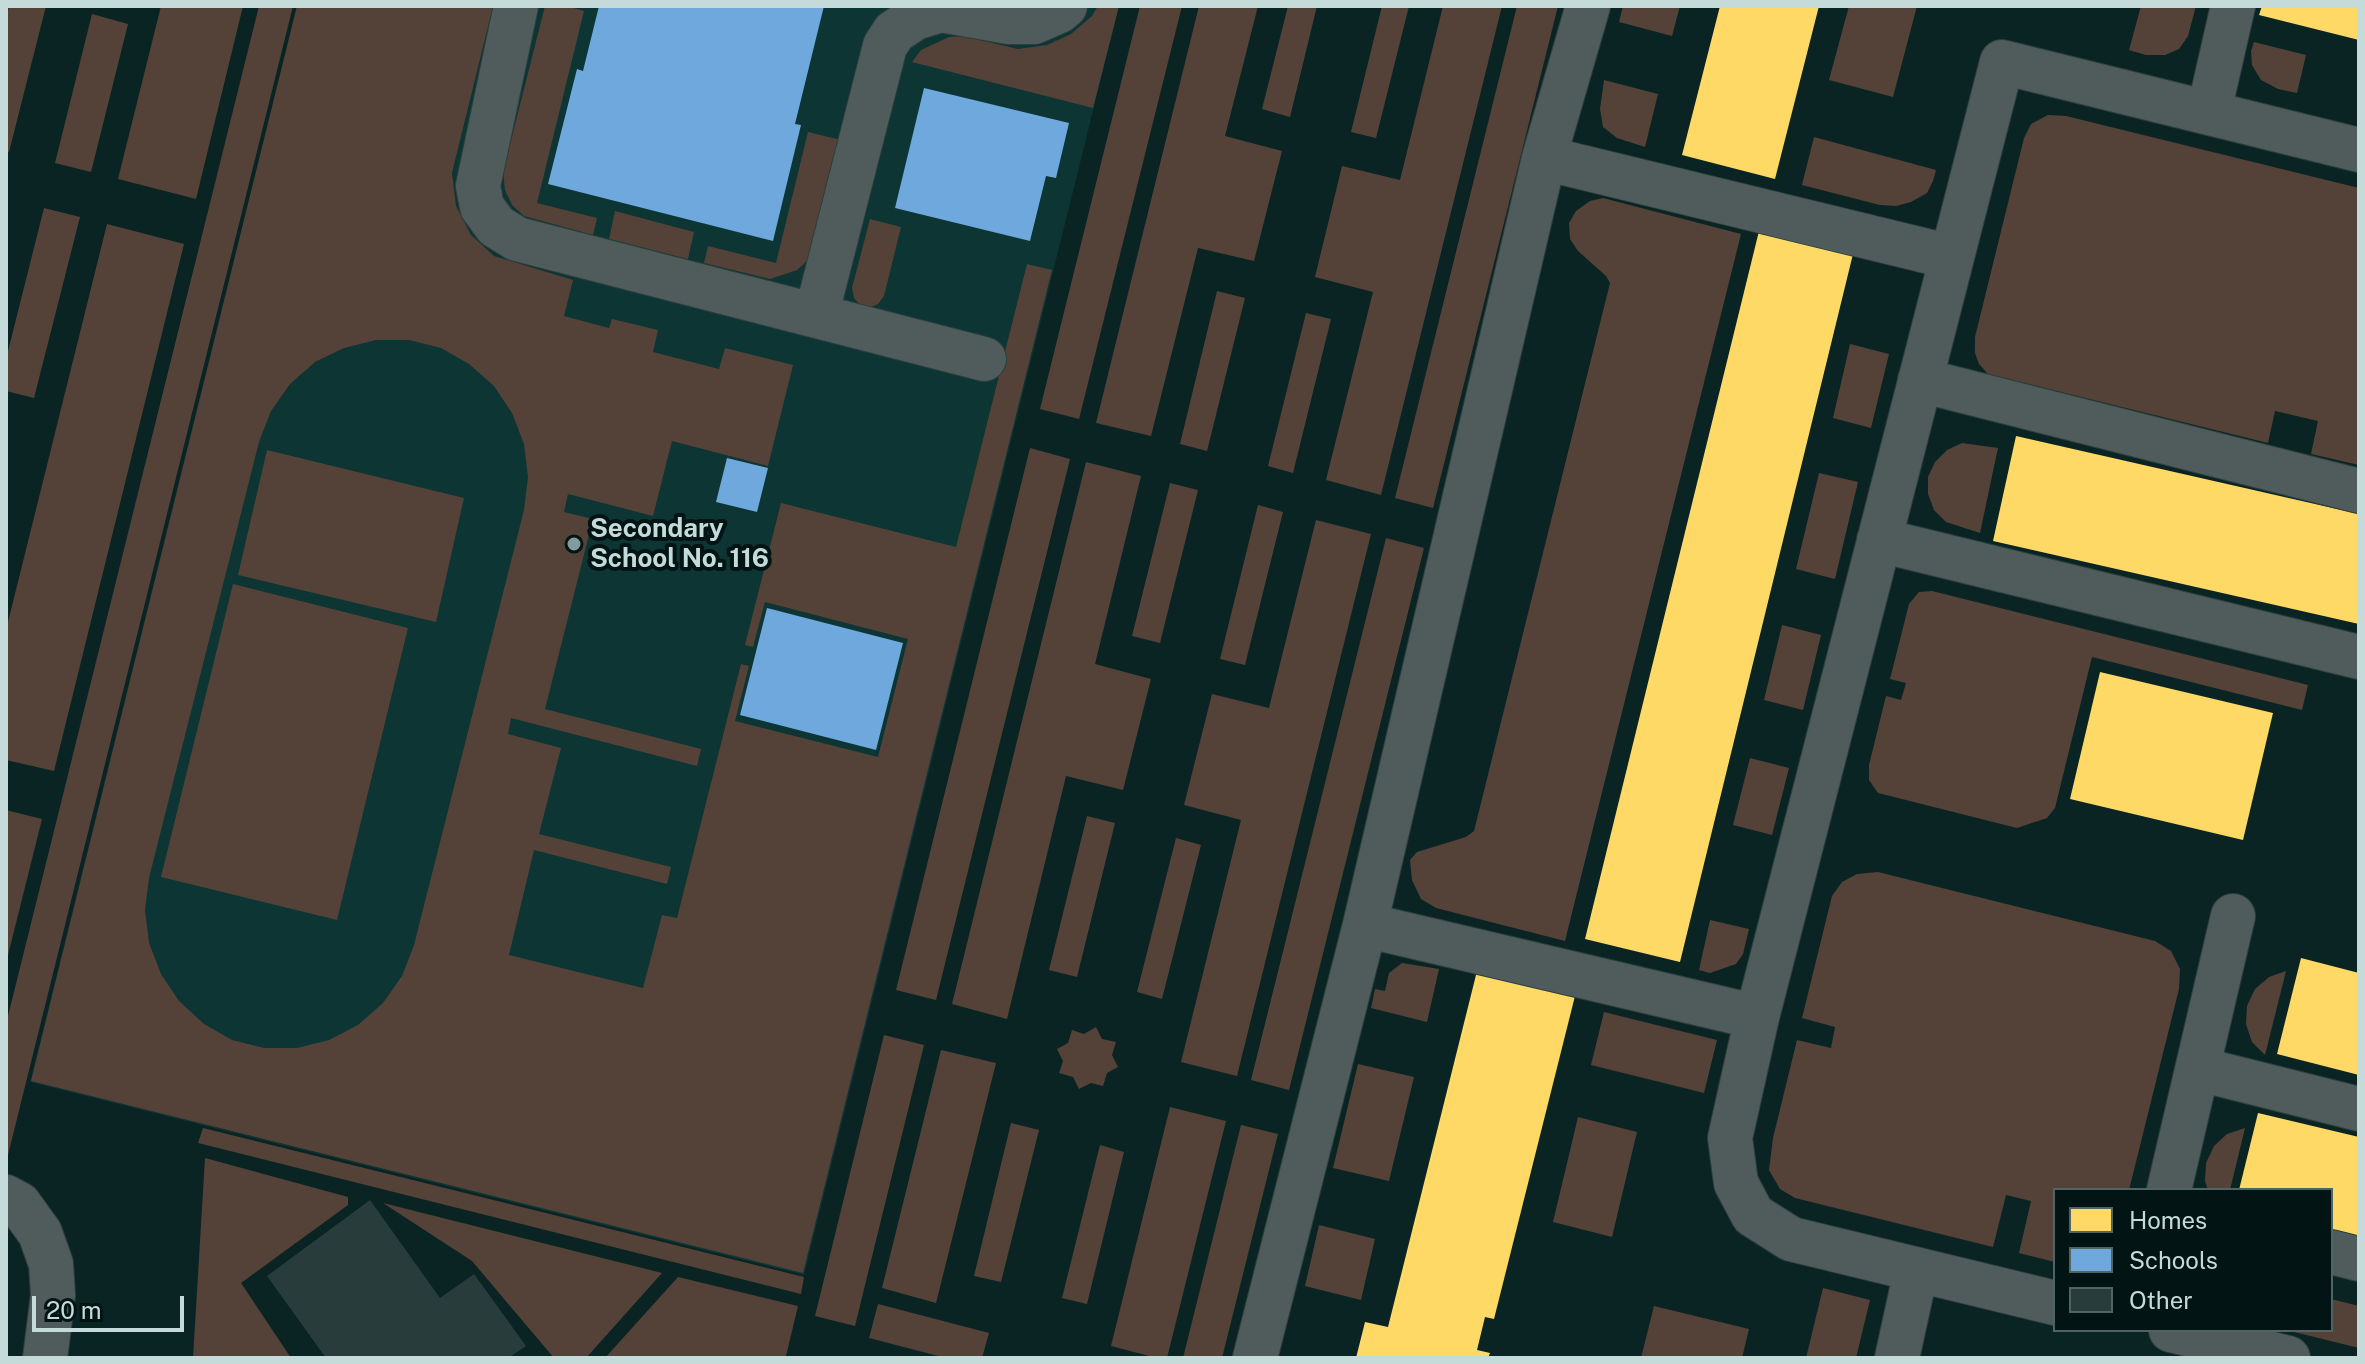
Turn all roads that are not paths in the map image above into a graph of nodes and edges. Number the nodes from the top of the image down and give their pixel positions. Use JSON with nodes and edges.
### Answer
{"nodes":[{"id":1,"x":516,"y":6,"type":"edge"},
{"id":2,"x":1065,"y":6,"type":"edge"},
{"id":3,"x":1588,"y":6,"type":"edge"},
{"id":4,"x":2233,"y":6,"type":"edge"},
{"id":5,"x":2209,"y":111,"type":"junction"},
{"id":6,"x":2359,"y":150,"type":"edge"},
{"id":7,"x":1544,"y":158,"type":"junction"},
{"id":8,"x":1951,"y":257,"type":"junction"},
{"id":9,"x":816,"y":316,"type":"junction"},
{"id":10,"x":984,"y":359,"type":"dead end"},
{"id":11,"x":1920,"y":380,"type":"junction"},
{"id":12,"x":2359,"y":491,"type":"edge"},
{"id":13,"x":1879,"y":540,"type":"junction"},
{"id":14,"x":2359,"y":657,"type":"edge"},
{"id":15,"x":2233,"y":916,"type":"dead end"},
{"id":16,"x":1365,"y":925,"type":"junction"},
{"id":17,"x":1757,"y":1017,"type":"junction"},
{"id":18,"x":2199,"y":1069,"type":"junction"},
{"id":19,"x":2359,"y":1109,"type":"edge"},
{"id":20,"x":2169,"y":1188,"type":"edge"},
{"id":21,"x":6,"y":1197,"type":"edge"},
{"id":22,"x":2333,"y":1252,"type":"edge"},
{"id":23,"x":2359,"y":1259,"type":"edge"},
{"id":24,"x":1916,"y":1271,"type":"junction"},
{"id":25,"x":2053,"y":1303,"type":"edge"},
{"id":26,"x":2179,"y":1332,"type":"edge"},
{"id":27,"x":45,"y":1358,"type":"edge"},
{"id":28,"x":1255,"y":1358,"type":"edge"},
{"id":29,"x":1897,"y":1358,"type":"edge"},
{"id":30,"x":2288,"y":1358,"type":"edge"}],
"edges":[{"from":1,"to":9,"type":"street"},
{"from":2,"to":9,"type":"street"},
{"from":3,"to":7,"type":"street"},
{"from":4,"to":5,"type":"street"},
{"from":5,"to":6,"type":"street"},
{"from":5,"to":8,"type":"street"},
{"from":7,"to":8,"type":"street"},
{"from":7,"to":16,"type":"street"},
{"from":8,"to":11,"type":"street"},
{"from":9,"to":10,"type":"street"},
{"from":11,"to":12,"type":"street"},
{"from":11,"to":13,"type":"street"},
{"from":13,"to":14,"type":"street"},
{"from":13,"to":17,"type":"street"},
{"from":15,"to":18,"type":"street"},
{"from":16,"to":17,"type":"street"},
{"from":16,"to":28,"type":"street"},
{"from":17,"to":24,"type":"street"},
{"from":18,"to":19,"type":"street"},
{"from":18,"to":20,"type":"street"},
{"from":21,"to":27,"type":"street"},
{"from":22,"to":23,"type":"street"},
{"from":24,"to":25,"type":"street"},
{"from":24,"to":29,"type":"street"},
{"from":26,"to":30,"type":"street"}]}
